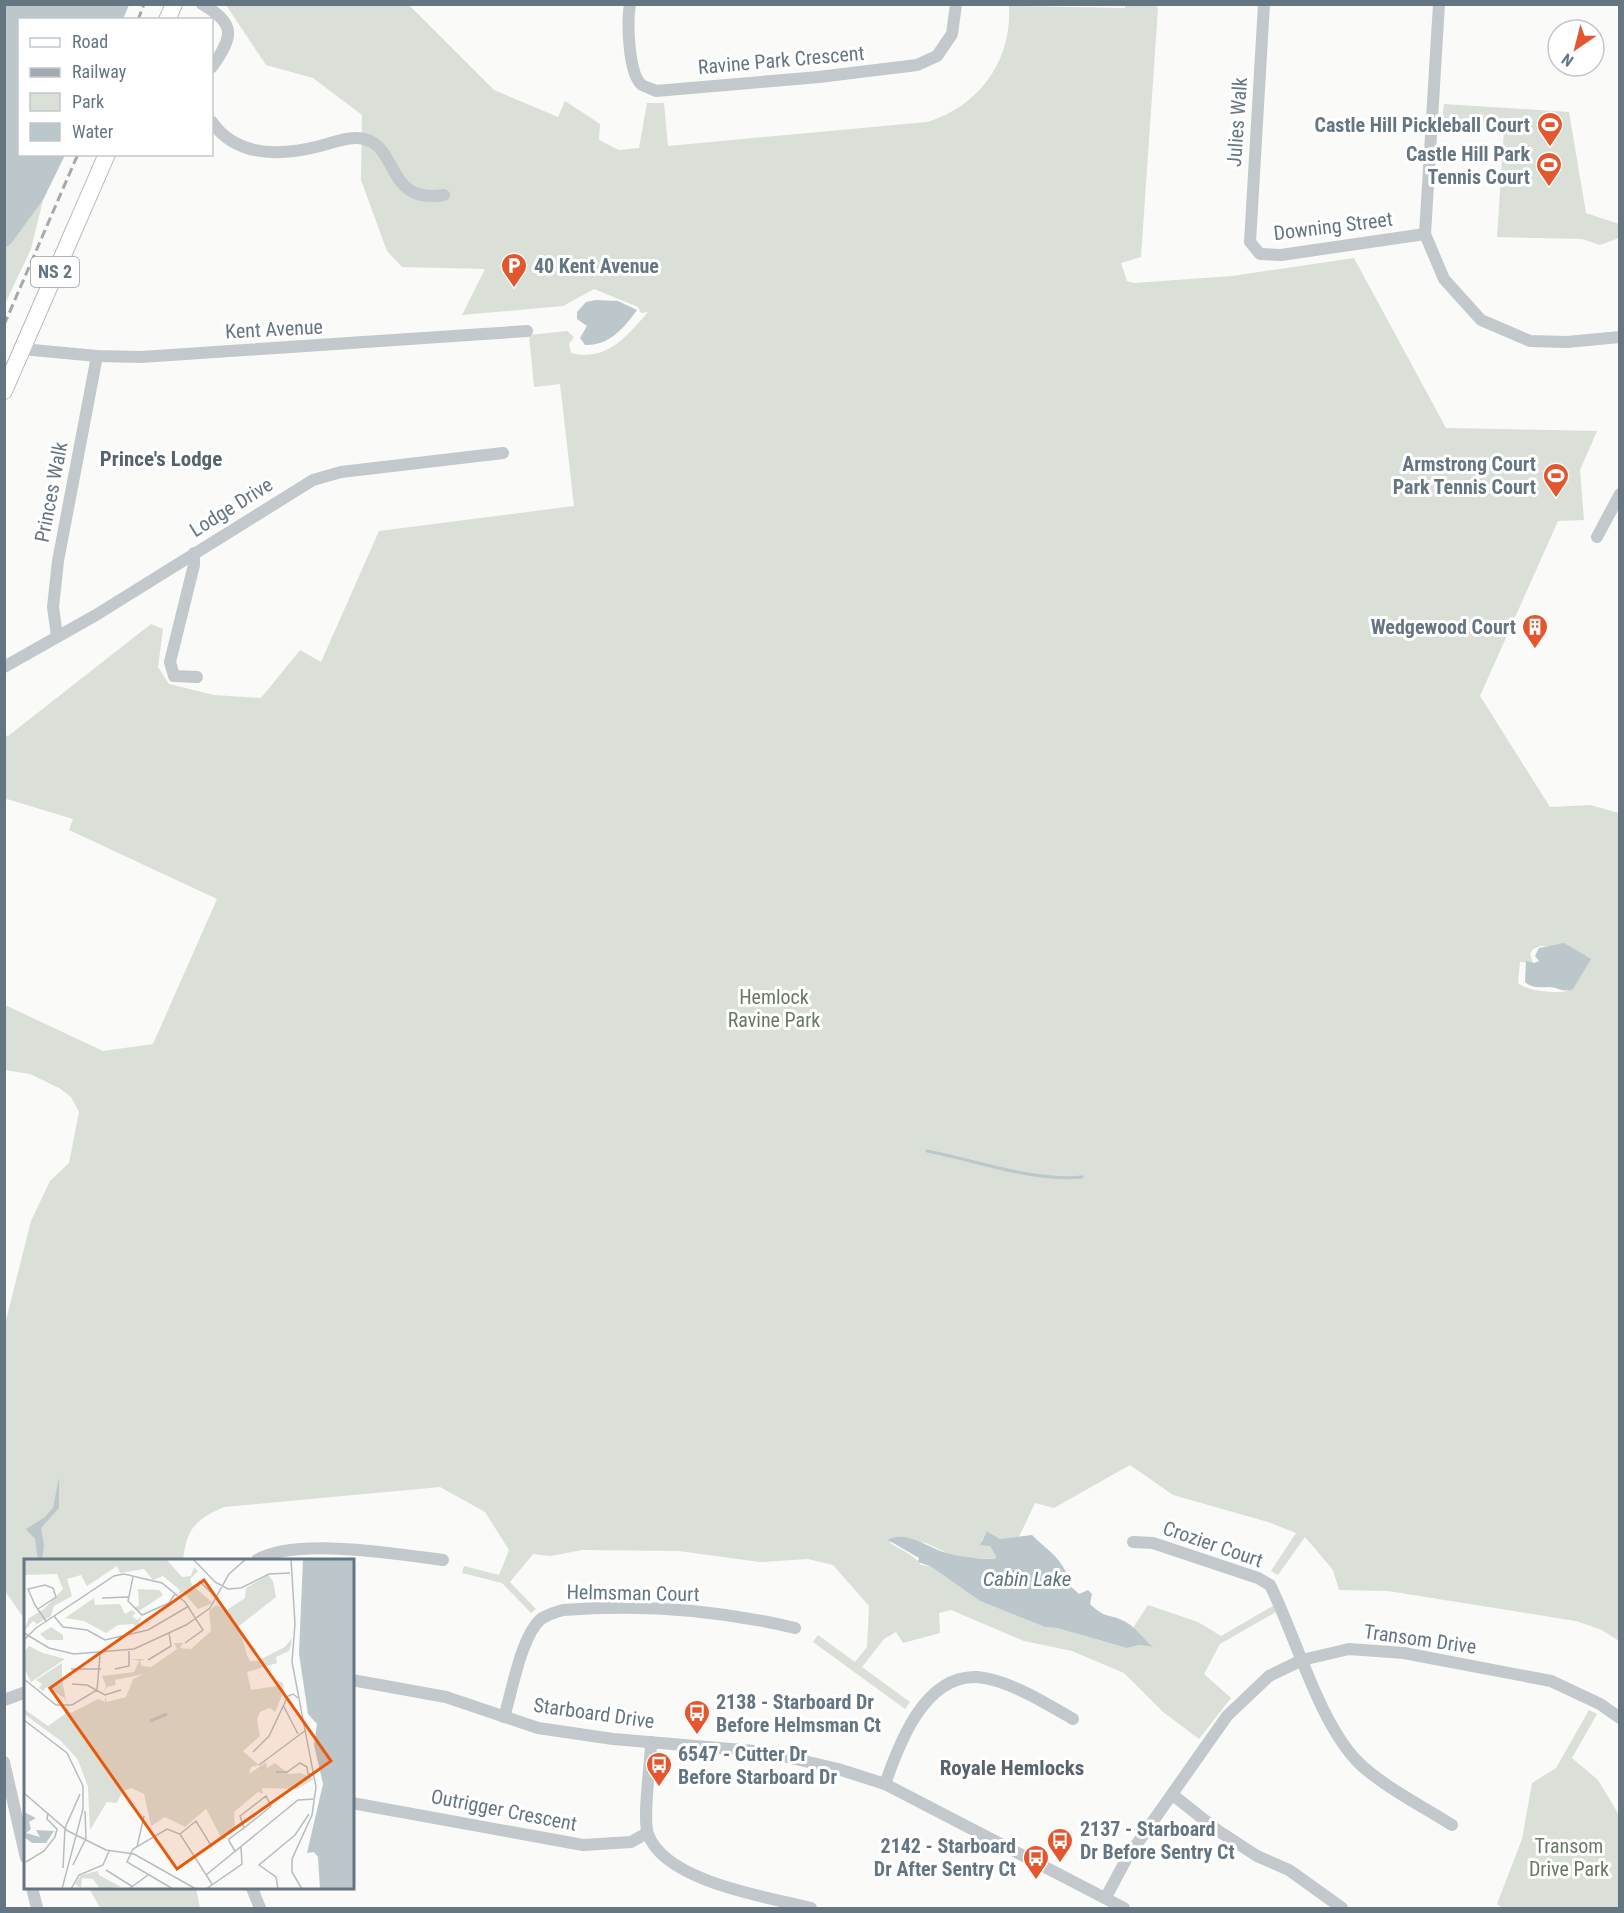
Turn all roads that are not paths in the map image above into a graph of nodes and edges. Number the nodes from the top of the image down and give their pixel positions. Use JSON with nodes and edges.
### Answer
{"nodes":[{"id":1,"x":174,"y":4,"type":"edge"},
{"id":2,"x":202,"y":4,"type":"edge"},
{"id":3,"x":630,"y":4,"type":"edge"},
{"id":4,"x":956,"y":4,"type":"edge"},
{"id":5,"x":1264,"y":4,"type":"edge"},
{"id":6,"x":1439,"y":4,"type":"edge"},
{"id":7,"x":168,"y":18,"type":"edge"},
{"id":8,"x":213,"y":66,"type":"edge"},
{"id":9,"x":213,"y":123,"type":"edge"},
{"id":10,"x":106,"y":156,"type":"edge"},
{"id":11,"x":444,"y":195,"type":"dead end"},
{"id":12,"x":1425,"y":234,"type":"junction"},
{"id":13,"x":1250,"y":242,"type":"joint"},
{"id":14,"x":527,"y":332,"type":"dead end"},
{"id":15,"x":1620,"y":337,"type":"edge"},
{"id":16,"x":22,"y":349,"type":"junction"},
{"id":17,"x":97,"y":356,"type":"junction"},
{"id":18,"x":4,"y":391,"type":"edge"},
{"id":19,"x":503,"y":453,"type":"dead end"},
{"id":20,"x":1620,"y":494,"type":"edge"},
{"id":21,"x":1597,"y":537,"type":"dead end"},
{"id":22,"x":194,"y":553,"type":"junction"},
{"id":23,"x":57,"y":636,"type":"junction"},
{"id":24,"x":4,"y":667,"type":"edge"},
{"id":25,"x":197,"y":677,"type":"dead end"},
{"id":26,"x":1133,"y":1542,"type":"dead end"},
{"id":27,"x":259,"y":1559,"type":"edge"},
{"id":28,"x":443,"y":1560,"type":"dead end"},
{"id":29,"x":795,"y":1628,"type":"dead end"},
{"id":30,"x":1302,"y":1660,"type":"junction"},
{"id":31,"x":354,"y":1680,"type":"edge"},
{"id":32,"x":24,"y":1693,"type":"edge"},
{"id":33,"x":4,"y":1700,"type":"edge"},
{"id":34,"x":504,"y":1717,"type":"junction"},
{"id":35,"x":1620,"y":1718,"type":"edge"},
{"id":36,"x":1073,"y":1719,"type":"dead end"},
{"id":37,"x":651,"y":1742,"type":"junction"},
{"id":38,"x":4,"y":1762,"type":"edge"},
{"id":39,"x":885,"y":1784,"type":"junction"},
{"id":40,"x":1173,"y":1795,"type":"junction"},
{"id":41,"x":354,"y":1803,"type":"edge"},
{"id":42,"x":1452,"y":1826,"type":"dead end"},
{"id":43,"x":647,"y":1833,"type":"junction"},
{"id":44,"x":24,"y":1849,"type":"edge"},
{"id":45,"x":32,"y":1889,"type":"edge"},
{"id":46,"x":253,"y":1889,"type":"edge"},
{"id":47,"x":1106,"y":1897,"type":"junction"},
{"id":48,"x":37,"y":1908,"type":"edge"},
{"id":49,"x":260,"y":1908,"type":"edge"},
{"id":50,"x":811,"y":1908,"type":"edge"},
{"id":51,"x":1124,"y":1908,"type":"edge"},
{"id":52,"x":1342,"y":1908,"type":"edge"}],
"edges":[{"from":1,"to":7,"type":"main road"},
{"from":2,"to":8,"type":"street"},
{"from":3,"to":4,"type":"street","name":"Ravine Park Crescent"},
{"from":5,"to":13,"type":"street","name":"Julies Walk"},
{"from":6,"to":12,"type":"street"},
{"from":9,"to":11,"type":"street"},
{"from":10,"to":16,"type":"main road","number":"NS 2"},
{"from":12,"to":13,"type":"street","name":"Downing Street"},
{"from":12,"to":15,"type":"street"},
{"from":14,"to":17,"type":"street","name":"Kent Avenue"},
{"from":16,"to":17,"type":"street","name":"Kent Avenue"},
{"from":16,"to":18,"type":"main road","number":"NS 2"},
{"from":17,"to":23,"type":"street","name":"Princes Walk"},
{"from":19,"to":22,"type":"street","name":"Lodge Drive"},
{"from":20,"to":21,"type":"street"},
{"from":22,"to":23,"type":"street","name":"Lodge Drive"},
{"from":22,"to":25,"type":"street"},
{"from":23,"to":24,"type":"street","name":"Lodge Drive"},
{"from":26,"to":30,"type":"street","name":"Crozier Court"},
{"from":27,"to":28,"type":"street"},
{"from":29,"to":34,"type":"street","name":"Helmsman Court"},
{"from":30,"to":35,"type":"street","name":"Transom Drive"},
{"from":30,"to":40,"type":"street","name":"Transom Drive"},
{"from":30,"to":42,"type":"street","name":"Crozier Court"},
{"from":31,"to":34,"type":"street","name":"Starboard Drive"},
{"from":32,"to":33,"type":"street"},
{"from":34,"to":37,"type":"street","name":"Starboard Drive"},
{"from":36,"to":39,"type":"street"},
{"from":37,"to":39,"type":"street","name":"Starboard Drive"},
{"from":37,"to":43,"type":"street"},
{"from":38,"to":44,"type":"street"},
{"from":39,"to":47,"type":"street","name":"Starboard Drive"},
{"from":40,"to":47,"type":"street","name":"Transom Drive"},
{"from":40,"to":52,"type":"street"},
{"from":41,"to":43,"type":"street","name":"Outrigger Crescent"},
{"from":43,"to":50,"type":"street"},
{"from":45,"to":48,"type":"street"},
{"from":46,"to":49,"type":"street"},
{"from":47,"to":51,"type":"street","name":"Starboard Drive"}]}
